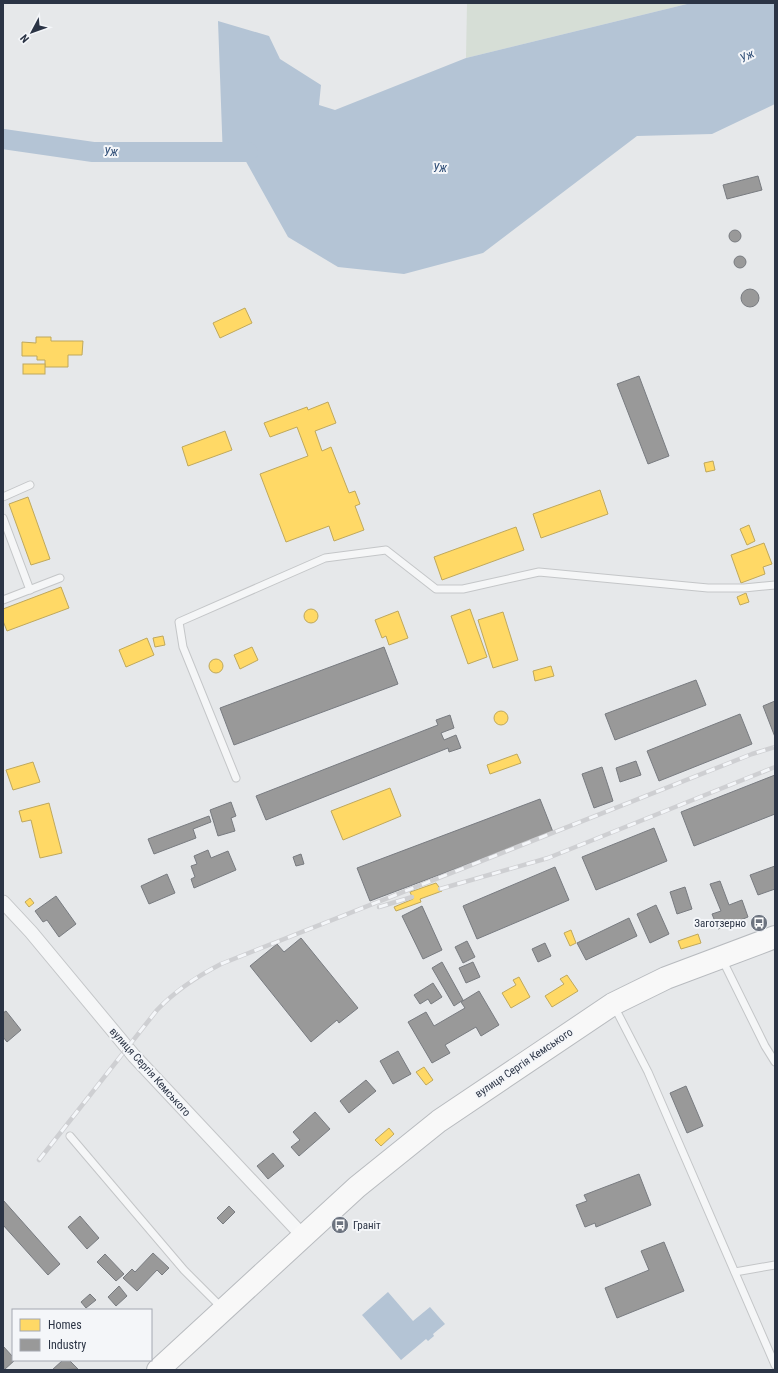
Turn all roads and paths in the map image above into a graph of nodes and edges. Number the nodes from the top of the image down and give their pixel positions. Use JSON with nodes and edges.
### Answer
{"nodes":[{"id":1,"x":30,"y":485,"type":"dead end"},
{"id":2,"x":3,"y":497,"type":"edge"},
{"id":3,"x":3,"y":518,"type":"edge"},
{"id":4,"x":60,"y":578,"type":"dead end"},
{"id":5,"x":775,"y":585,"type":"edge"},
{"id":6,"x":30,"y":590,"type":"junction"},
{"id":7,"x":3,"y":600,"type":"edge"},
{"id":8,"x":236,"y":778,"type":"dead end"},
{"id":9,"x":3,"y":902,"type":"edge"},
{"id":10,"x":775,"y":937,"type":"edge"},
{"id":11,"x":722,"y":957,"type":"junction"},
{"id":12,"x":613,"y":1004,"type":"junction"},
{"id":13,"x":775,"y":1062,"type":"edge"},
{"id":14,"x":70,"y":1136,"type":"dead end"},
{"id":15,"x":303,"y":1236,"type":"junction"},
{"id":16,"x":775,"y":1265,"type":"edge"},
{"id":17,"x":735,"y":1272,"type":"junction"},
{"id":18,"x":224,"y":1309,"type":"junction"},
{"id":19,"x":167,"y":1365,"type":"edge"},
{"id":20,"x":775,"y":1365,"type":"edge"}],
"edges":[{"from":1,"to":2,"type":"lane"},
{"from":3,"to":6,"type":"lane"},
{"from":4,"to":6,"type":"lane"},
{"from":5,"to":8,"type":"lane"},
{"from":6,"to":7,"type":"lane"},
{"from":9,"to":15,"type":"street","name":"вулиця Сергія Кемського"},
{"from":10,"to":11,"type":"highway","name":"вулиця Сергія Кемського"},
{"from":11,"to":12,"type":"highway","name":"вулиця Сергія Кемського"},
{"from":11,"to":13,"type":"lane"},
{"from":12,"to":15,"type":"highway","name":"вулиця Сергія Кемського"},
{"from":12,"to":17,"type":"lane"},
{"from":14,"to":18,"type":"lane"},
{"from":15,"to":18,"type":"highway","name":"вулиця Сергія Кемського"},
{"from":16,"to":17,"type":"lane"},
{"from":17,"to":20,"type":"lane"},
{"from":18,"to":19,"type":"highway","name":"вулиця Сергія Кемського"}]}
